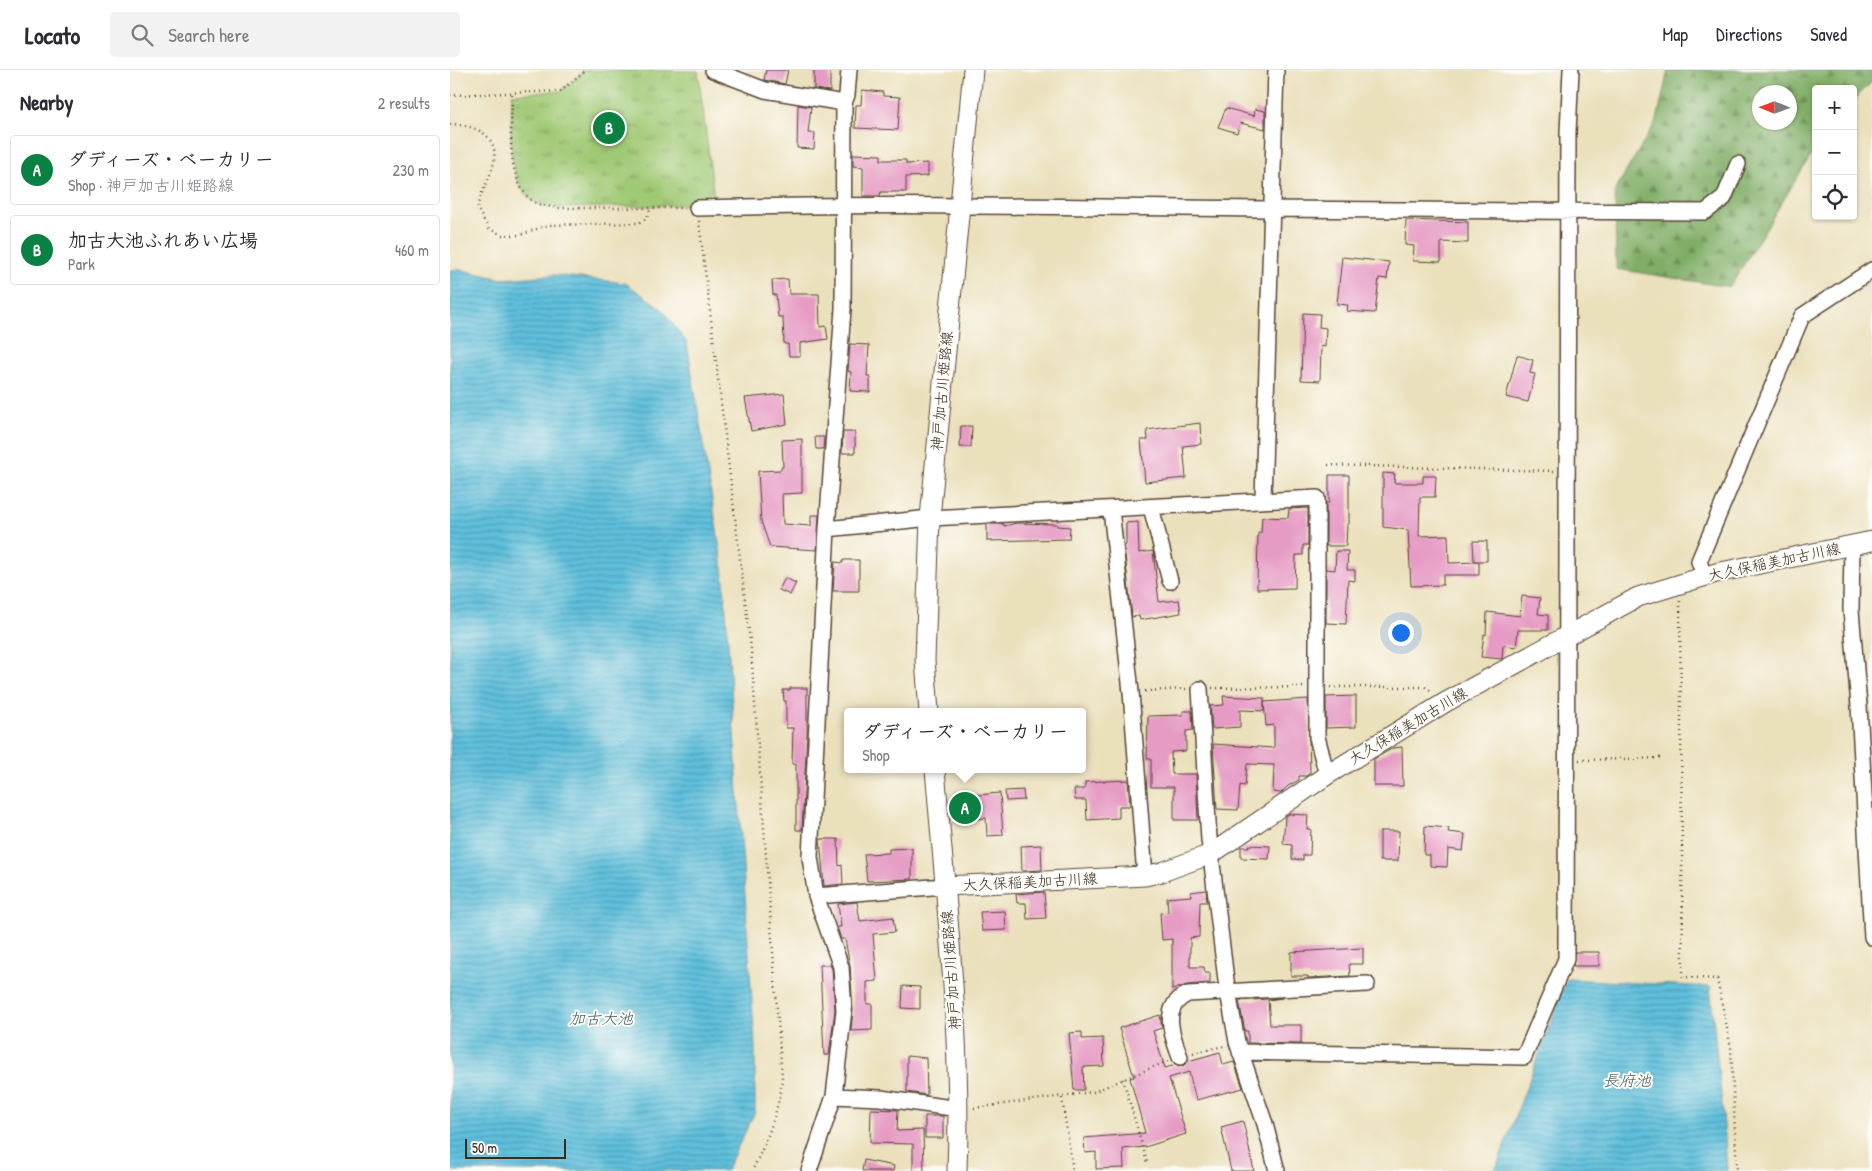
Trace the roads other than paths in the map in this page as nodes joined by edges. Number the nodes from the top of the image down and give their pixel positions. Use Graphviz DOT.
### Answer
graph roads {
  1 [pos="713,70"];
  2 [pos="849,70"];
  3 [pos="973,70"];
  4 [pos="1276,70"];
  5 [pos="1571,70"];
  6 [pos="844,103"];
  7 [pos="1738,164"];
  8 [pos="843,204"];
  9 [pos="959,204"];
  10 [pos="697,208"];
  11 [pos="1273,209"];
  12 [pos="1568,211"];
  13 [pos="1872,270"];
  14 [pos="1263,499"];
  15 [pos="1151,507"];
  16 [pos="1111,509"];
  17 [pos="930,518"];
  18 [pos="827,529"];
  19 [pos="1872,541"];
  20 [pos="1852,545"];
  21 [pos="1704,577"];
  22 [pos="1170,582"];
  23 [pos="1568,634"];
  24 [pos="1200,689"];
  25 [pos="1866,706"];
  26 [pos="930,708"];
  27 [pos="935,773"];
  28 [pos="1327,775"];
  29 [pos="1210,854"];
  30 [pos="1145,876"];
  31 [pos="945,886"];
  32 [pos="816,896"];
  33 [pos="1872,937"];
  34 [pos="1367,984"];
  35 [pos="1228,990"];
  36 [pos="1239,1047"];
  37 [pos="1180,1057"];
  38 [pos="834,1096"];
  39 [pos="960,1108"];
  40 [pos="809,1171"];
  41 [pos="957,1171"];
  42 [pos="1277,1171"];
  1 -- 6 [label="street"];
  2 -- 6 [label="street"];
  3 -- 9 [label="main road, 神戸加古川姫路線"];
  4 -- 11 [label="street"];
  5 -- 12 [label="street"];
  6 -- 8 [label="street"];
  7 -- 12 [label="street"];
  8 -- 9 [label="street"];
  8 -- 10 [label="street"];
  8 -- 18 [label="street"];
  9 -- 11 [label="street"];
  9 -- 17 [label="main road, 神戸加古川姫路線"];
  11 -- 12 [label="street"];
  11 -- 14 [label="street"];
  12 -- 23 [label="street"];
  13 -- 21 [label="street"];
  14 -- 15 [label="street"];
  14 -- 28 [label="street"];
  15 -- 16 [label="street"];
  15 -- 22 [label="street"];
  16 -- 17 [label="street"];
  16 -- 30 [label="street"];
  17 -- 18 [label="street"];
  17 -- 26 [label="main road, 神戸加古川姫路線"];
  18 -- 32 [label="street"];
  19 -- 20 [label="main road, 大久保稲美加古川線"];
  20 -- 21 [label="main road, 大久保稲美加古川線"];
  20 -- 25 [label="street"];
  21 -- 23 [label="main road, 大久保稲美加古川線"];
  23 -- 28 [label="main road, 大久保稲美加古川線"];
  23 -- 36 [label="street"];
  24 -- 29 [label="street"];
  25 -- 33 [label="street"];
  27 -- 31 [label="main road, 神戸加古川姫路線"];
  28 -- 29 [label="main road, 大久保稲美加古川線"];
  29 -- 30 [label="main road, 大久保稲美加古川線"];
  29 -- 35 [label="street"];
  30 -- 31 [label="main road, 大久保稲美加古川線"];
  31 -- 32 [label="street"];
  31 -- 39 [label="main road, 神戸加古川姫路線"];
  32 -- 38 [label="street"];
  34 -- 35 [label="street"];
  35 -- 36 [label="street"];
  35 -- 37 [label="street"];
  36 -- 42 [label="street"];
  38 -- 39 [label="street"];
  38 -- 40 [label="street"];
  39 -- 41 [label="main road, 神戸加古川姫路線"];
}
